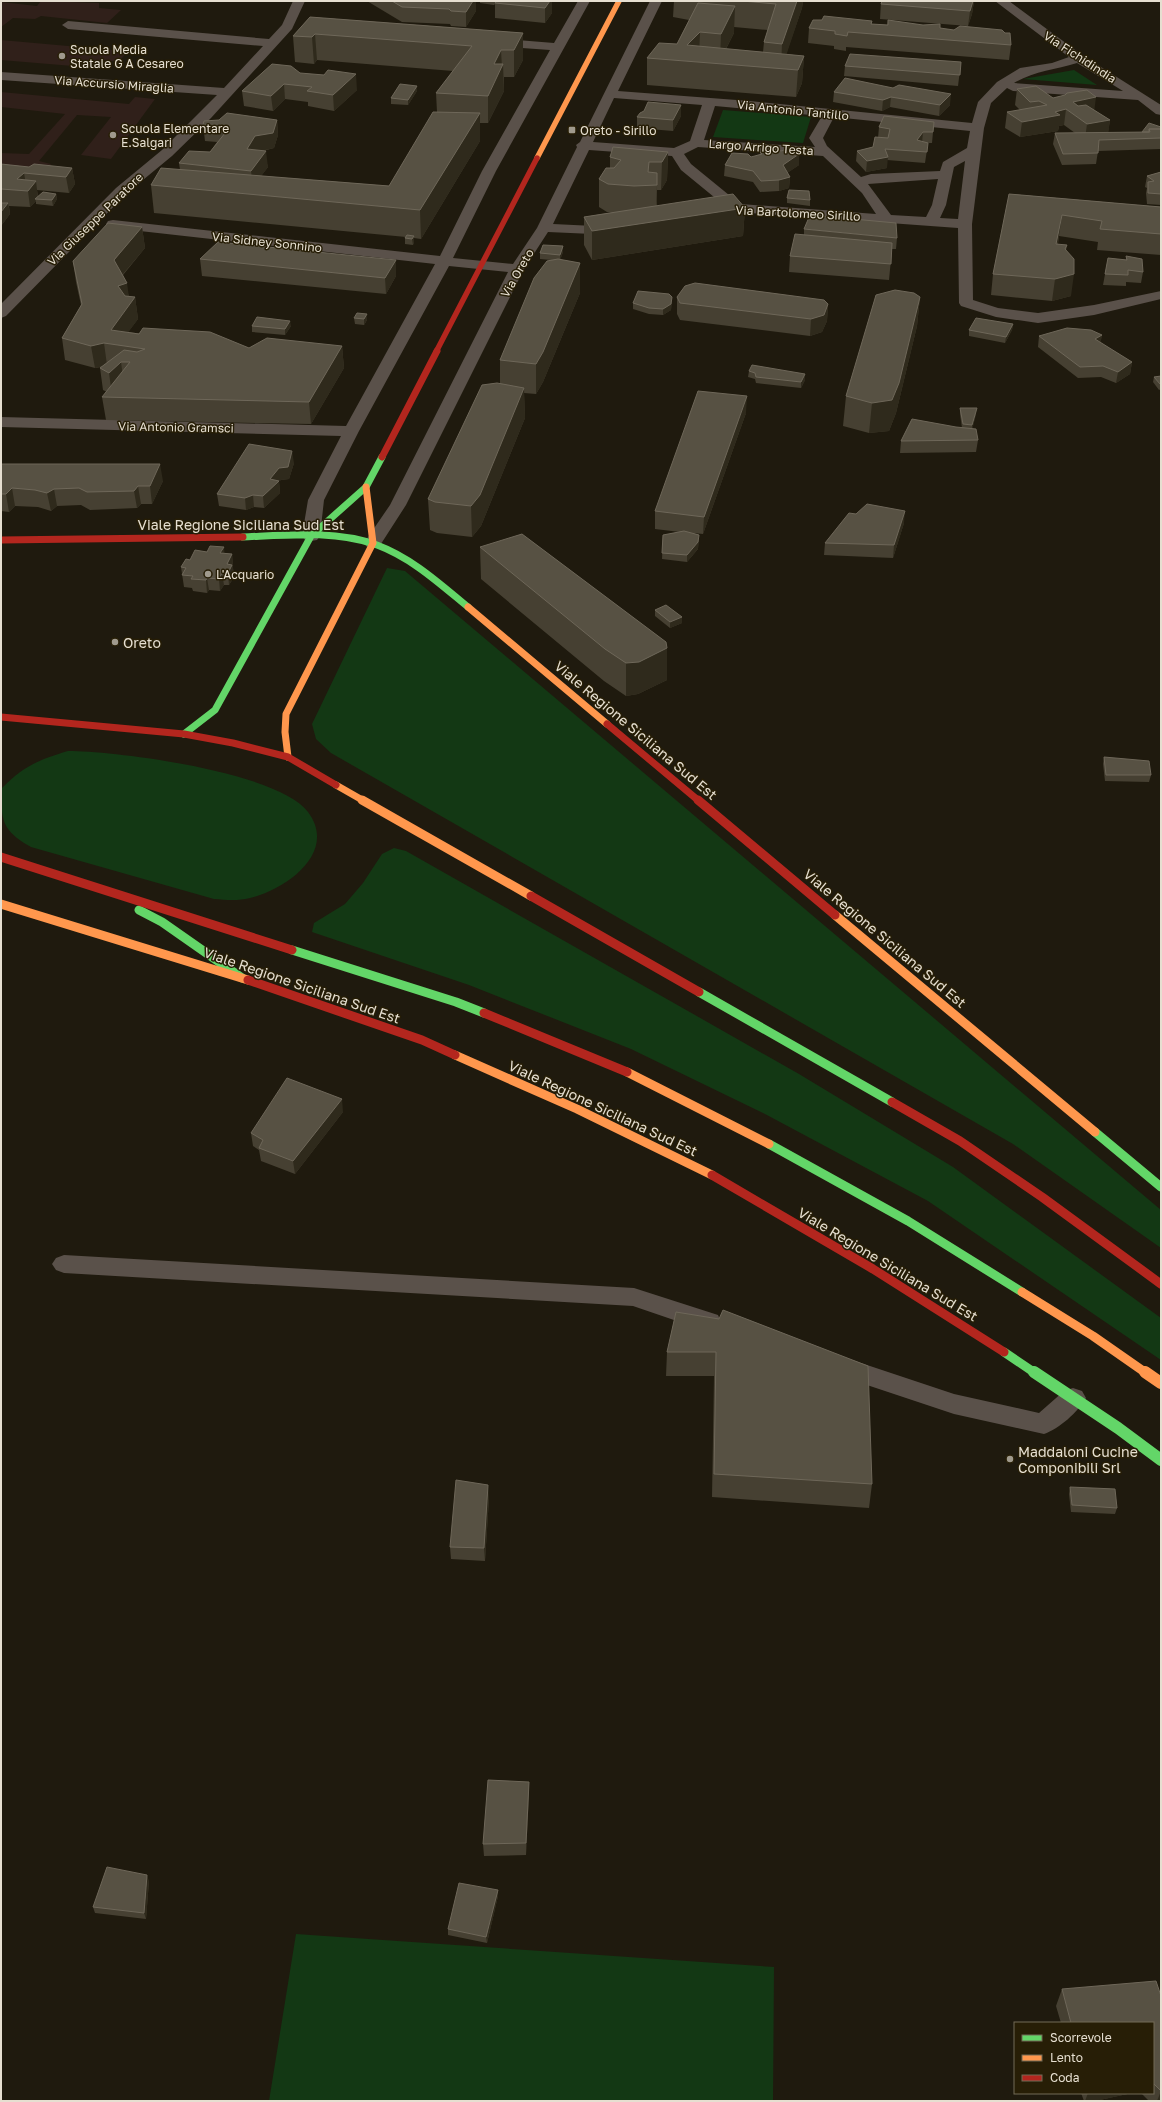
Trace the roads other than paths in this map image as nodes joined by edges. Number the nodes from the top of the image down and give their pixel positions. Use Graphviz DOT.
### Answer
graph roads {
  1 [pos="299,1"];
  2 [pos="584,1"];
  3 [pos="620,1"];
  4 [pos="656,1"];
  5 [pos="1001,1"];
  6 [pos="68,25"];
  7 [pos="288,26"];
  8 [pos="304,27"];
  9 [pos="479,41"];
  10 [pos="273,43"];
  11 [pos="559,47"];
  12 [pos="1078,58"];
  13 [pos="1,76"];
  14 [pos="1002,85"];
  15 [pos="227,92"];
  16 [pos="609,94"];
  17 [pos="1142,97"];
  18 [pos="710,102"];
  19 [pos="1161,110"];
  20 [pos="830,113"];
  21 [pos="977,128"];
  22 [pos="696,143"];
  23 [pos="583,145"];
  24 [pos="974,150"];
  25 [pos="676,152"];
  26 [pos="825,152"];
  27 [pos="946,175"];
  28 [pos="860,182"];
  29 [pos="736,208"];
  30 [pos="699,215"];
  31 [pos="886,218"];
  32 [pos="90,222"];
  33 [pos="931,222"];
  34 [pos="965,224"];
  35 [pos="544,228"];
  36 [pos="632,228"];
  37 [pos="444,262"];
  38 [pos="481,266"];
  39 [pos="517,269"];
  40 [pos="1161,295"];
  41 [pos="1,313"];
  42 [pos="1,422"];
  43 [pos="351,431"];
  44 [pos="366,487"];
  45 [pos="310,536"];
  46 [pos="1,540"];
  47 [pos="373,543"];
  48 [pos="1,717"];
  49 [pos="184,734"];
  50 [pos="288,757"];
  51 [pos="1,857"];
  52 [pos="96,886"];
  53 [pos="1,904"];
  54 [pos="242,978"];
  55 [pos="1161,1187"];
  56 [pos="64,1264"];
  57 [pos="1134,1264"];
  58 [pos="1161,1278"];
  59 [pos="1161,1284"];
  60 [pos="731,1329"];
  61 [pos="820,1359"];
  62 [pos="1161,1383"];
  63 [pos="1073,1398"];
  64 [pos="1161,1460"];
  1 -- 7 [label="street, Via Giuseppe Paratore"];
  2 -- 11 [label="street"];
  3 -- 38 [label="street"];
  4 -- 16 [label="street, Via Oreto"];
  5 -- 12 [label="street, Via Fichidindia"];
  6 -- 10 [label="street"];
  7 -- 8 [label="street"];
  7 -- 10 [label="street, Via Giuseppe Paratore"];
  9 -- 11 [label="street"];
  10 -- 15 [label="street, Via Giuseppe Paratore"];
  11 -- 37 [label="street"];
  12 -- 14 [label="street"];
  12 -- 17 [label="street, Via Fichidindia"];
  13 -- 15 [label="street, Via Accursio Miraglia"];
  14 -- 17 [label="street"];
  14 -- 21 [label="street"];
  15 -- 32 [label="street, Via Giuseppe Paratore"];
  16 -- 18 [label="street, Via Antonio Tantillo"];
  16 -- 23 [label="street, Via Oreto"];
  17 -- 19 [label="street, Via Fichidindia"];
  18 -- 20 [label="street, Via Antonio Tantillo"];
  18 -- 22 [label="street, Largo Arrigo Testa"];
  20 -- 21 [label="street, Via Antonio Tantillo"];
  20 -- 26 [label="street, Via Bartolomeo Sirillo"];
  21 -- 24 [label="street"];
  22 -- 25 [label="street, Largo Arrigo Testa"];
  22 -- 26 [label="street, Largo Arrigo Testa"];
  23 -- 25 [label="street, Largo Arrigo Testa"];
  23 -- 35 [label="street, Via Oreto"];
  24 -- 27 [label="street"];
  24 -- 34 [label="street"];
  25 -- 29 [label="street"];
  26 -- 28 [label="street, Via Bartolomeo Sirillo"];
  27 -- 28 [label="street"];
  27 -- 33 [label="street"];
  28 -- 31 [label="street, Via Bartolomeo Sirillo"];
  29 -- 30 [label="street, Via Bartolomeo Sirillo"];
  29 -- 31 [label="street, Via Bartolomeo Sirillo"];
  31 -- 33 [label="street, Via Bartolomeo Sirillo"];
  32 -- 37 [label="street, Via Sidney Sonnino"];
  32 -- 41 [label="street, Via Giuseppe Paratore"];
  33 -- 34 [label="street, Via Bartolomeo Sirillo"];
  34 -- 40 [label="street"];
  35 -- 36 [label="street"];
  35 -- 39 [label="street, Via Oreto"];
  37 -- 38 [label="street, Via Sidney Sonnino"];
  37 -- 43 [label="street"];
  38 -- 39 [label="street, Via Sidney Sonnino"];
  38 -- 44 [label="street"];
  39 -- 47 [label="street, Via Oreto"];
  42 -- 43 [label="street, Via Antonio Gramsci"];
  43 -- 45 [label="street"];
  44 -- 45 [label="street"];
  44 -- 47 [label="street"];
  45 -- 46 [label="street, Viale Regione Siciliana Sud Est"];
  45 -- 47 [label="street, Viale Regione Siciliana Sud Est"];
  45 -- 49 [label="street"];
  47 -- 50 [label="street"];
  47 -- 55 [label="street, Viale Regione Siciliana Sud Est"];
  48 -- 49 [label="street"];
  49 -- 50 [label="street"];
  50 -- 57 [label="street"];
  51 -- 52 [label="street, Viale Regione Siciliana Sud Est"];
  52 -- 54 [label="street"];
  52 -- 62 [label="street, Viale Regione Siciliana Sud Est"];
  53 -- 54 [label="street, Viale Regione Siciliana Sud Est"];
  54 -- 63 [label="street, Viale Regione Siciliana Sud Est"];
  56 -- 60 [label="street"];
  57 -- 58 [label="street"];
  57 -- 59 [label="street"];
  61 -- 63 [label="street"];
  63 -- 64 [label="street, Viale Regione Siciliana Sud Est"];
}
